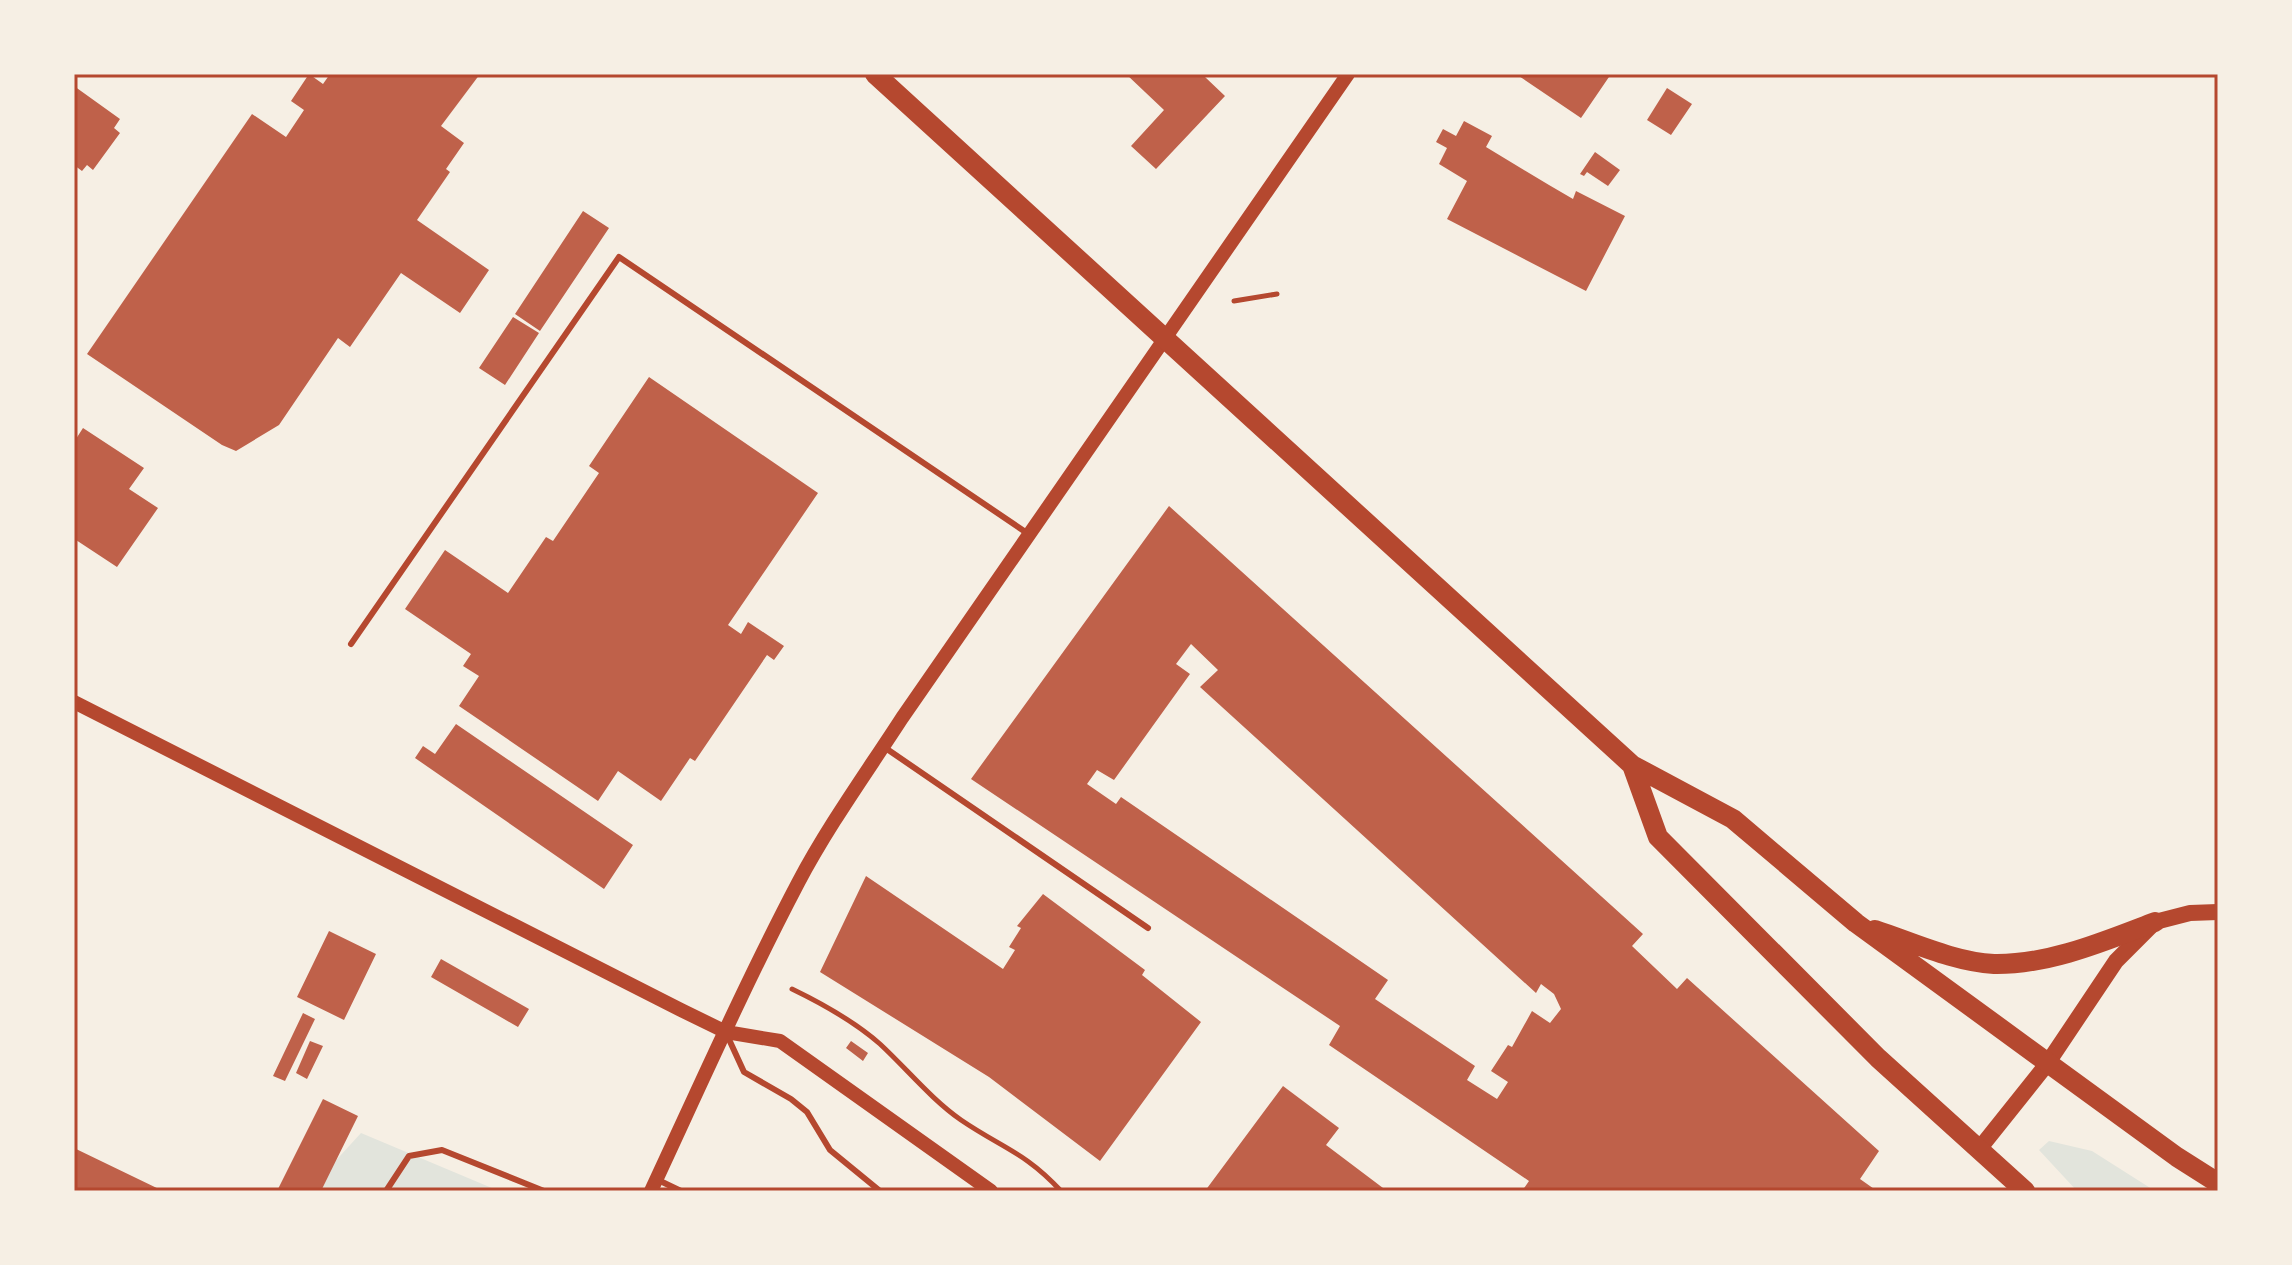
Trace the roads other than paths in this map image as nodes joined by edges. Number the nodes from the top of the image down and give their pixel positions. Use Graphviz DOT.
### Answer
graph roads {
  1 [pos="875,74"];
  2 [pos="1348,74"];
  3 [pos="1166,338"];
  4 [pos="1030,535"];
  5 [pos="351,644"];
  6 [pos="74,702"];
  7 [pos="884,747"];
  8 [pos="1632,765"];
  9 [pos="2218,912"];
  10 [pos="2155,922"];
  11 [pos="1856,923"];
  12 [pos="1148,928"];
  13 [pos="726,1032"];
  14 [pos="2047,1064"];
  15 [pos="1980,1148"];
  16 [pos="2218,1183"];
  17 [pos="653,1185"];
  18 [pos="386,1191"];
  19 [pos="544,1191"];
  20 [pos="681,1191"];
  21 [pos="880,1191"];
  22 [pos="991,1191"];
  23 [pos="2025,1191"];
  1 -- 3 [label="main road"];
  2 -- 3 [label="street"];
  3 -- 4 [label="street"];
  3 -- 8 [label="main road"];
  4 -- 5 [label="lane"];
  4 -- 7 [label="street"];
  6 -- 13 [label="street"];
  7 -- 12 [label="lane"];
  7 -- 13 [label="street"];
  8 -- 11 [label="main road"];
  8 -- 15 [label="main road"];
  9 -- 10 [label="main road"];
  10 -- 11 [label="main road"];
  10 -- 14 [label="main road"];
  11 -- 14 [label="main road"];
  13 -- 17 [label="street"];
  13 -- 21 [label="lane"];
  13 -- 22 [label="street"];
  14 -- 15 [label="main road"];
  14 -- 16 [label="main road"];
  15 -- 23 [label="main road"];
  17 -- 20 [label="lane"];
  18 -- 19 [label="lane"];
}
